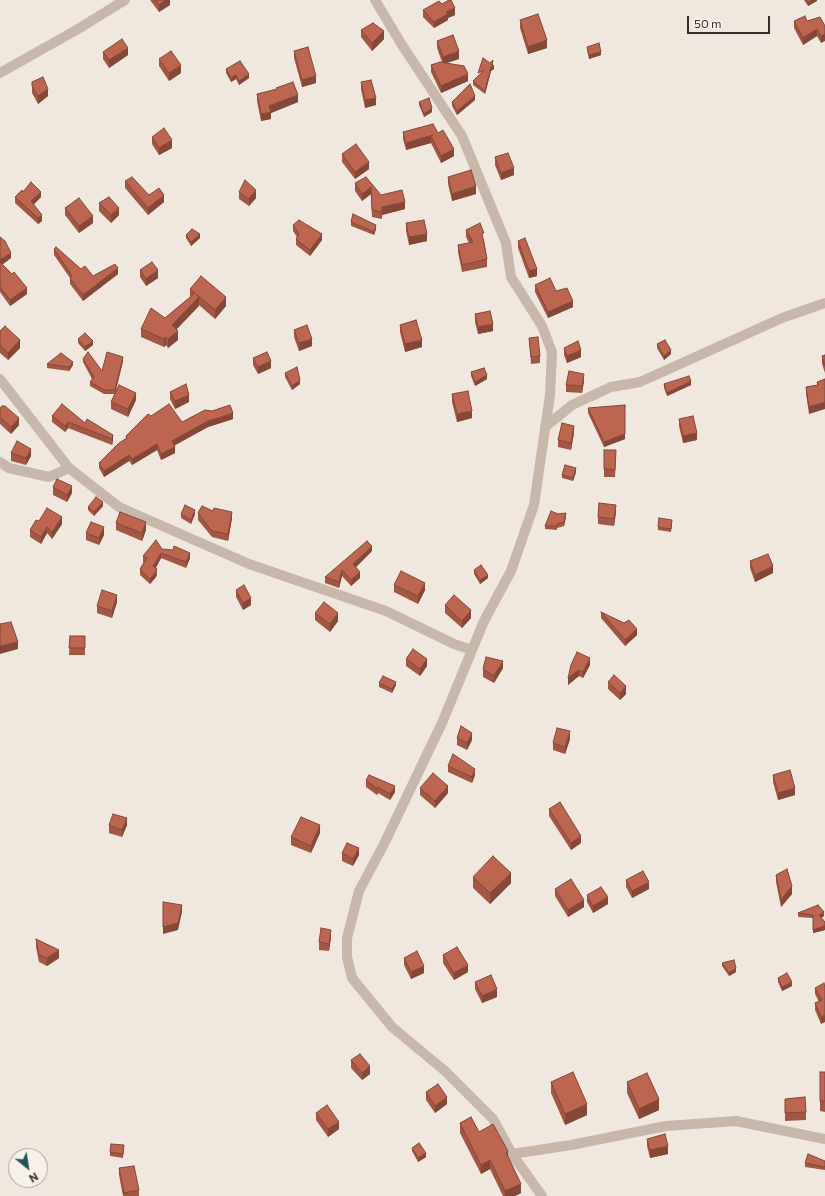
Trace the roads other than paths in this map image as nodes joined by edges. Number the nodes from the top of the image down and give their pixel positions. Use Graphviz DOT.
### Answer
graph roads {
  1 [pos="125,0"];
  2 [pos="375,0"];
  3 [pos="0,73"];
  4 [pos="825,303"];
  5 [pos="0,379"];
  6 [pos="545,427"];
  7 [pos="0,462"];
  8 [pos="69,468"];
  9 [pos="472,650"];
  10 [pos="825,1139"];
  11 [pos="512,1154"];
  12 [pos="542,1196"];
  1 -- 3 [label="street"];
  2 -- 6 [label="street"];
  4 -- 6 [label="street"];
  5 -- 8 [label="street"];
  6 -- 9 [label="street"];
  7 -- 8 [label="street"];
  8 -- 9 [label="street"];
  9 -- 11 [label="street"];
  10 -- 11 [label="street"];
  11 -- 12 [label="street"];
}
